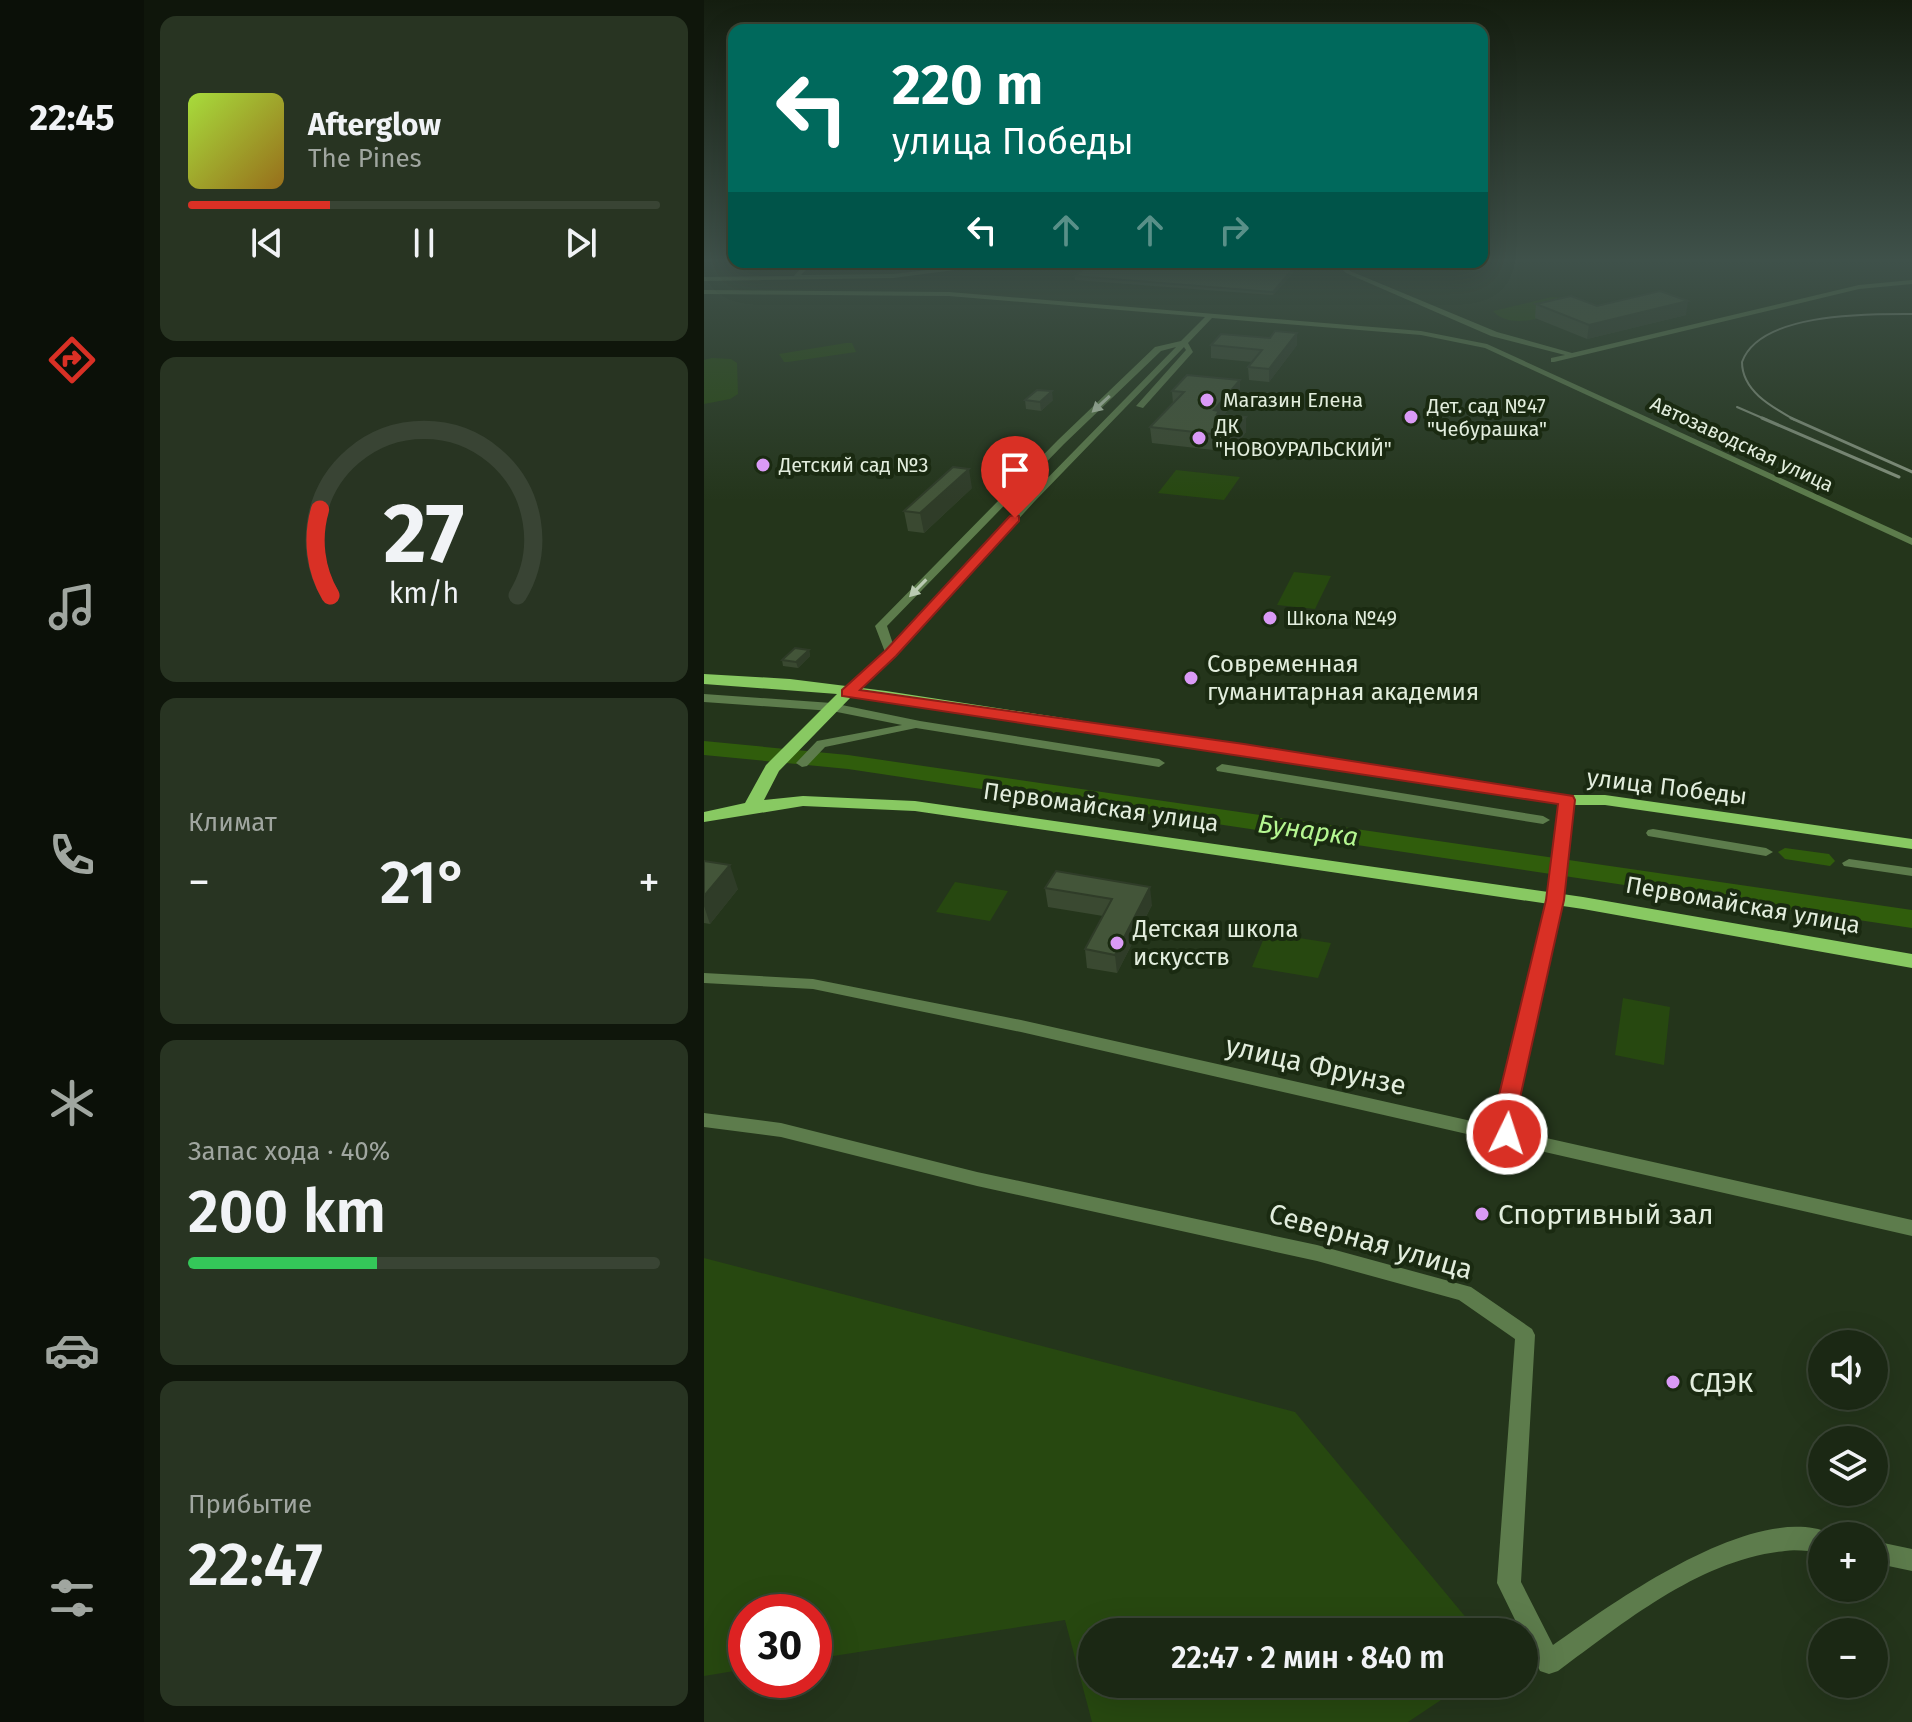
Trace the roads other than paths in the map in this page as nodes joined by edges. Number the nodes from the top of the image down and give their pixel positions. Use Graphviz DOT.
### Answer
graph roads {
  1 [pos="1187,340"];
  2 [pos="1458,340"];
  3 [pos="1498,340"];
  4 [pos="1513,340"];
  5 [pos="1635,340"];
  6 [pos="1184,343"];
  7 [pos="1487,346"];
  8 [pos="1553,355"];
  9 [pos="1531,366"];
  10 [pos="1140,406"];
  11 [pos="1912,542"];
  12 [pos="891,653"];
  13 [pos="704,679"];
  14 [pos="847,693"];
  15 [pos="704,698"];
  16 [pos="826,706"];
  17 [pos="920,725"];
  18 [pos="806,758"];
  19 [pos="1159,763"];
  20 [pos="1222,768"];
  21 [pos="1567,800"];
  22 [pos="752,807"];
  23 [pos="704,817"];
  24 [pos="1543,820"];
  25 [pos="1653,833"];
  26 [pos="1912,844"];
  27 [pos="1766,852"];
  28 [pos="1849,863"];
  29 [pos="1912,872"];
  30 [pos="1555,900"];
  31 [pos="1912,961"];
  32 [pos="704,978"];
  33 [pos="704,1120"];
  34 [pos="1507,1134"];
  35 [pos="1912,1228"];
  36 [pos="1808,1539"];
  37 [pos="1888,1555"];
  38 [pos="1912,1560"];
  1 -- 6 [label="street"];
  2 -- 7 [label="street, Автозаводская улица"];
  3 -- 7 [label="street"];
  4 -- 8 [label="street"];
  5 -- 8 [label="street"];
  6 -- 10 [label="street"];
  6 -- 12 [label="street"];
  6 -- 12 [label="street, one-way"];
  7 -- 9 [label="street, Автозаводская улица"];
  8 -- 9 [label="street"];
  9 -- 11 [label="street, Автозаводская улица"];
  12 -- 14 [label="street"];
  13 -- 14 [label="main road, улица Победы"];
  14 -- 16 [label="main road"];
  14 -- 21 [label="main road, улица Победы"];
  15 -- 16 [label="street"];
  16 -- 17 [label="street"];
  16 -- 22 [label="main road"];
  17 -- 18 [label="street"];
  17 -- 19 [label="street"];
  20 -- 24 [label="street"];
  21 -- 26 [label="main road, улица Победы"];
  21 -- 30 [label="street"];
  22 -- 23 [label="main road"];
  22 -- 30 [label="main road, Первомайская улица"];
  25 -- 27 [label="street"];
  28 -- 29 [label="street"];
  30 -- 31 [label="main road, Первомайская улица"];
  30 -- 34 [label="street"];
  32 -- 34 [label="street, улица Фрунзе"];
  33 -- 36 [label="street, Северная улица"];
  34 -- 35 [label="street, улица Фрунзе"];
  37 -- 38 [label="street"];
}
